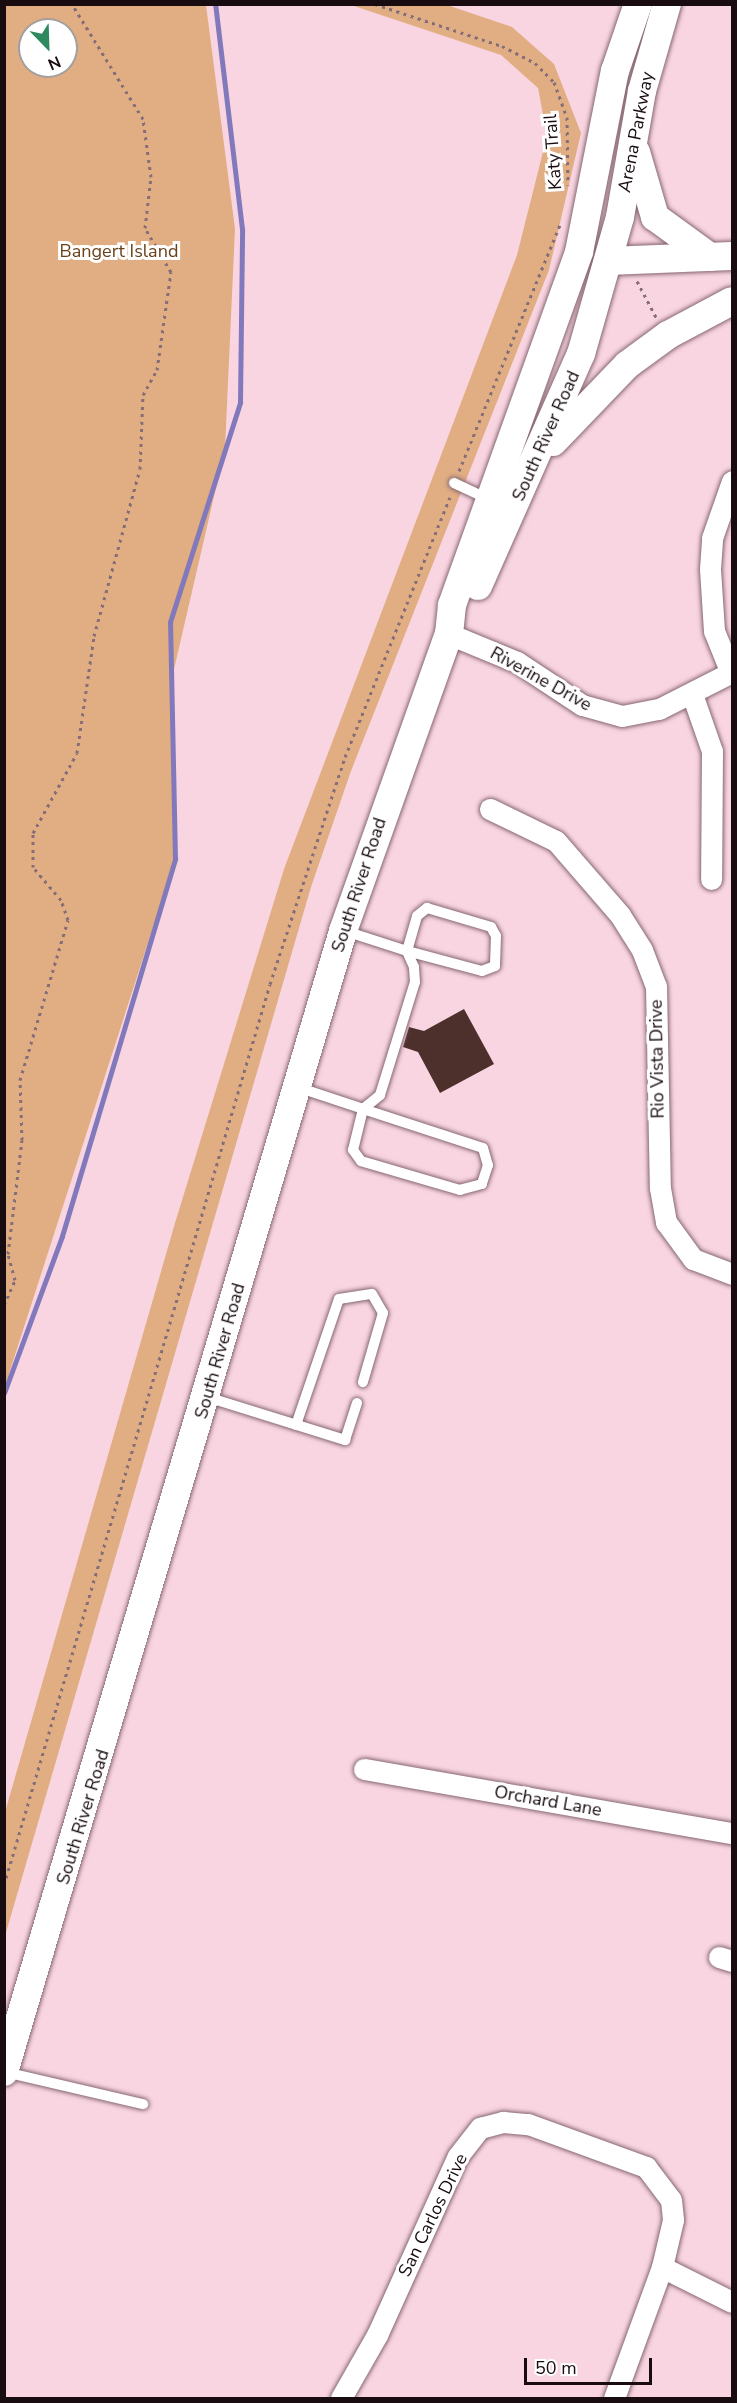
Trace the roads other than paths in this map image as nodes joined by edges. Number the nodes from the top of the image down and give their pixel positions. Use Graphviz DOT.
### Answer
graph roads {
  1 [pos="638,4"];
  2 [pos="643,4"];
  3 [pos="666,4"];
  4 [pos="634,141"];
  5 [pos="579,252"];
  6 [pos="721,257"];
  7 [pos="621,261"];
  8 [pos="732,301"];
  9 [pos="538,459"];
  10 [pos="732,481"];
  11 [pos="454,483"];
  12 [pos="499,503"];
  13 [pos="449,634"];
  14 [pos="732,672"];
  15 [pos="692,694"];
  16 [pos="490,809"];
  17 [pos="711,879"];
  18 [pos="343,931"];
  19 [pos="407,951"];
  20 [pos="296,1087"];
  21 [pos="363,1109"];
  22 [pos="732,1274"];
  23 [pos="363,1382"];
  24 [pos="207,1397"];
  25 [pos="357,1403"];
  26 [pos="296,1425"];
  27 [pos="364,1768"];
  28 [pos="732,1833"];
  29 [pos="4,2072"];
  30 [pos="143,2104"];
  31 [pos="662,2267"];
  32 [pos="732,2302"];
  33 [pos="341,2398"];
  34 [pos="614,2398"];
  1 -- 5 [label="main road, Arena Parkway"];
  2 -- 7 [label="main road"];
  3 -- 4 [label="main road, Arena Parkway"];
  4 -- 6 [label="main road"];
  4 -- 7 [label="main road, Arena Parkway"];
  5 -- 12 [label="main road, South River Road"];
  6 -- 7 [label="main road"];
  7 -- 9 [label="main road, South River Road"];
  7 -- 12 [label="main road"];
  8 -- 9 [label="main road"];
  9 -- 12 [label="main road, South River Road"];
  10 -- 14 [label="street"];
  11 -- 12 [label="lane"];
  12 -- 13 [label="main road, South River Road"];
  13 -- 15 [label="street, Riverine Drive"];
  13 -- 18 [label="main road, South River Road"];
  14 -- 15 [label="street, Riverine Drive"];
  15 -- 17 [label="street"];
  16 -- 22 [label="street, Rio Vista Drive"];
  18 -- 19 [label="lane"];
  18 -- 20 [label="main road, South River Road"];
  19 -- 19 [label="lane"];
  19 -- 21 [label="lane"];
  20 -- 21 [label="lane"];
  20 -- 24 [label="main road, South River Road"];
  21 -- 21 [label="lane"];
  23 -- 26 [label="lane"];
  24 -- 26 [label="lane"];
  24 -- 29 [label="main road, South River Road"];
  25 -- 26 [label="lane"];
  27 -- 28 [label="street, Orchard Lane"];
  29 -- 30 [label="lane"];
  31 -- 32 [label="street"];
  31 -- 33 [label="street, San Carlos Drive"];
  31 -- 34 [label="street, San Carlos Drive"];
}
